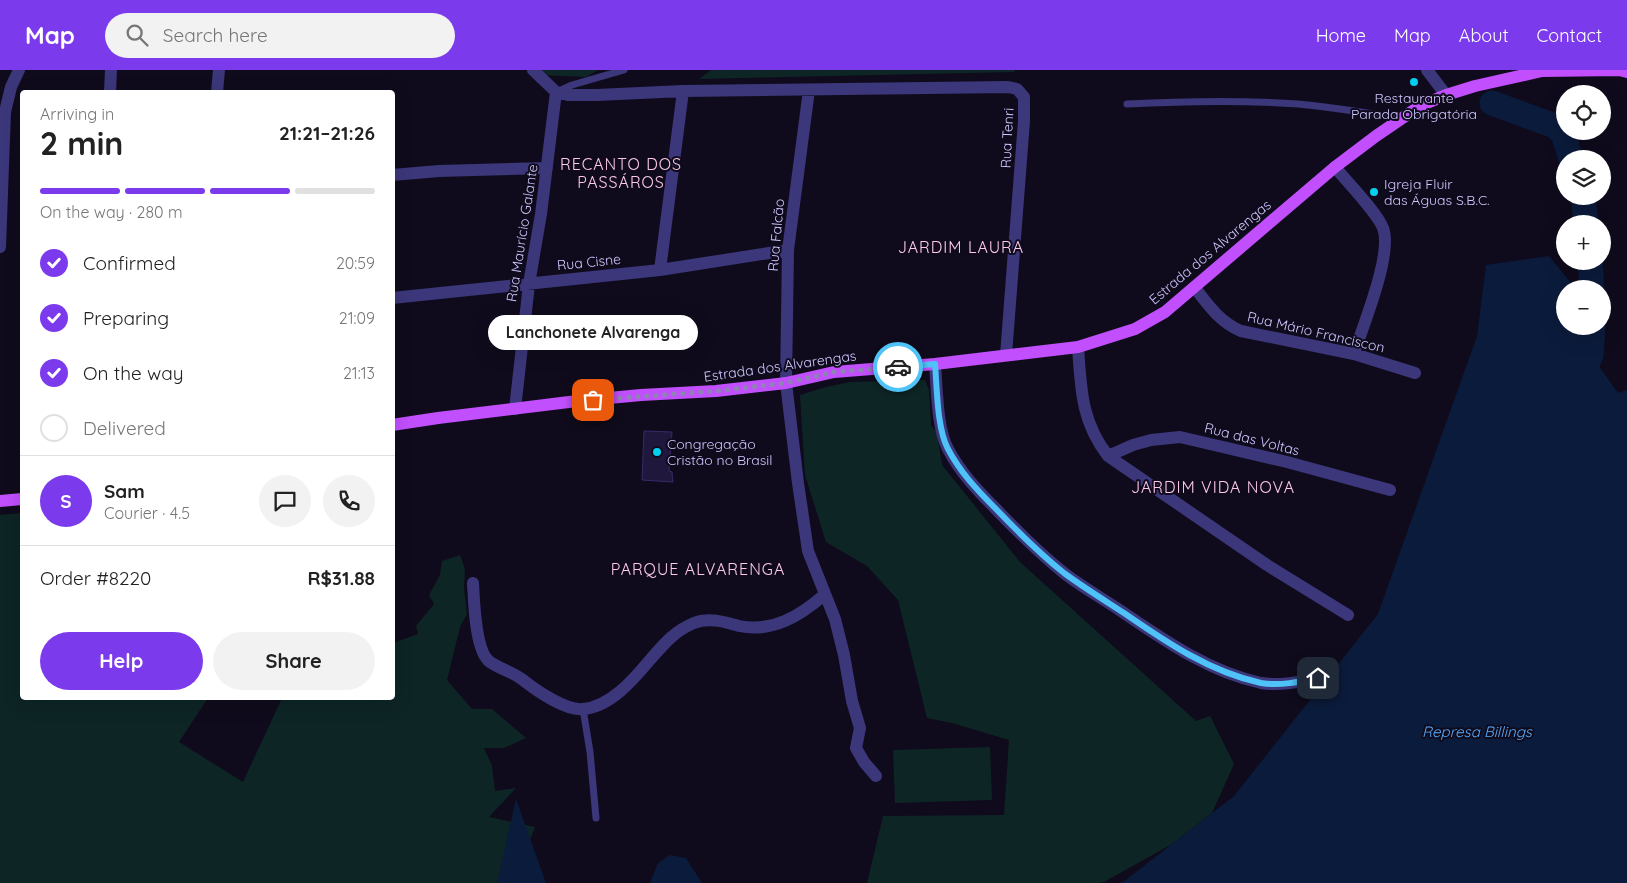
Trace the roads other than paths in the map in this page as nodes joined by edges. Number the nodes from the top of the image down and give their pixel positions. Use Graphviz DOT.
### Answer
graph roads {
  1 [pos="19,70"];
  2 [pos="111,70"];
  3 [pos="219,70"];
  4 [pos="533,70"];
  5 [pos="624,70"];
  6 [pos="1427,70"];
  7 [pos="1542,71"];
  8 [pos="1627,72"];
  9 [pos="110,90"];
  10 [pos="217,90"];
  11 [pos="809,90"];
  12 [pos="683,91"];
  13 [pos="556,92"];
  14 [pos="1446,95"];
  15 [pos="1127,104"];
  16 [pos="1400,118"];
  17 [pos="1335,167"];
  18 [pos="548,168"];
  19 [pos="395,175"];
  20 [pos="0,247"];
  21 [pos="788,250"];
  22 [pos="660,270"];
  23 [pos="529,284"];
  24 [pos="1195,288"];
  25 [pos="395,298"];
  26 [pos="1078,347"];
  27 [pos="1354,354"];
  28 [pos="1006,355"];
  29 [pos="935,364"];
  30 [pos="1415,373"];
  31 [pos="786,383"];
  32 [pos="516,409"];
  33 [pos="395,425"];
  34 [pos="1108,456"];
  35 [pos="1390,490"];
  36 [pos="20,499"];
  37 [pos="0,501"];
  38 [pos="472,583"];
  39 [pos="824,595"];
  40 [pos="1348,616"];
  41 [pos="1318,678"];
  42 [pos="583,710"];
  43 [pos="876,776"];
  44 [pos="596,818"];
  1 -- 20 [label="street"];
  2 -- 9 [label="street"];
  3 -- 10 [label="street"];
  4 -- 13 [label="street"];
  5 -- 13 [label="lane"];
  6 -- 14 [label="street"];
  7 -- 8 [label="main road, Estrada dos Alvarengas"];
  7 -- 14 [label="main road, Estrada dos Alvarengas"];
  11 -- 12 [label="street, Rua Tenri"];
  11 -- 21 [label="street, Rua Falcão"];
  11 -- 28 [label="street, Rua Tenri"];
  12 -- 13 [label="street, Rua Tenri"];
  12 -- 22 [label="street"];
  13 -- 18 [label="street, Rua Maurício Galante"];
  14 -- 16 [label="main road, Estrada dos Alvarengas"];
  15 -- 16 [label="lane"];
  16 -- 17 [label="main road, Estrada dos Alvarengas"];
  17 -- 24 [label="main road, Estrada dos Alvarengas"];
  17 -- 27 [label="street"];
  18 -- 19 [label="street"];
  18 -- 23 [label="street, Rua Maurício Galante"];
  21 -- 22 [label="street, Rua Cisne"];
  21 -- 31 [label="street, Rua Falcão"];
  22 -- 23 [label="street, Rua Cisne"];
  23 -- 25 [label="street, Rua Cisne"];
  23 -- 32 [label="street, Rua Maurício Galante"];
  24 -- 26 [label="main road, Estrada dos Alvarengas"];
  24 -- 27 [label="street, Rua Mário Franciscon"];
  26 -- 28 [label="main road, Estrada dos Alvarengas"];
  26 -- 34 [label="street"];
  27 -- 30 [label="street, Rua Mário Franciscon"];
  28 -- 29 [label="main road, Estrada dos Alvarengas"];
  29 -- 31 [label="main road, Estrada dos Alvarengas"];
  29 -- 41 [label="street"];
  31 -- 32 [label="main road, Estrada dos Alvarengas"];
  31 -- 39 [label="street, Rua Falcão"];
  32 -- 33 [label="main road, Estrada dos Alvarengas"];
  34 -- 35 [label="street, Rua das Voltas"];
  34 -- 40 [label="street"];
  36 -- 37 [label="main road"];
  38 -- 42 [label="street"];
  39 -- 42 [label="street"];
  39 -- 43 [label="street, Rua Falcão"];
  42 -- 44 [label="lane"];
}
